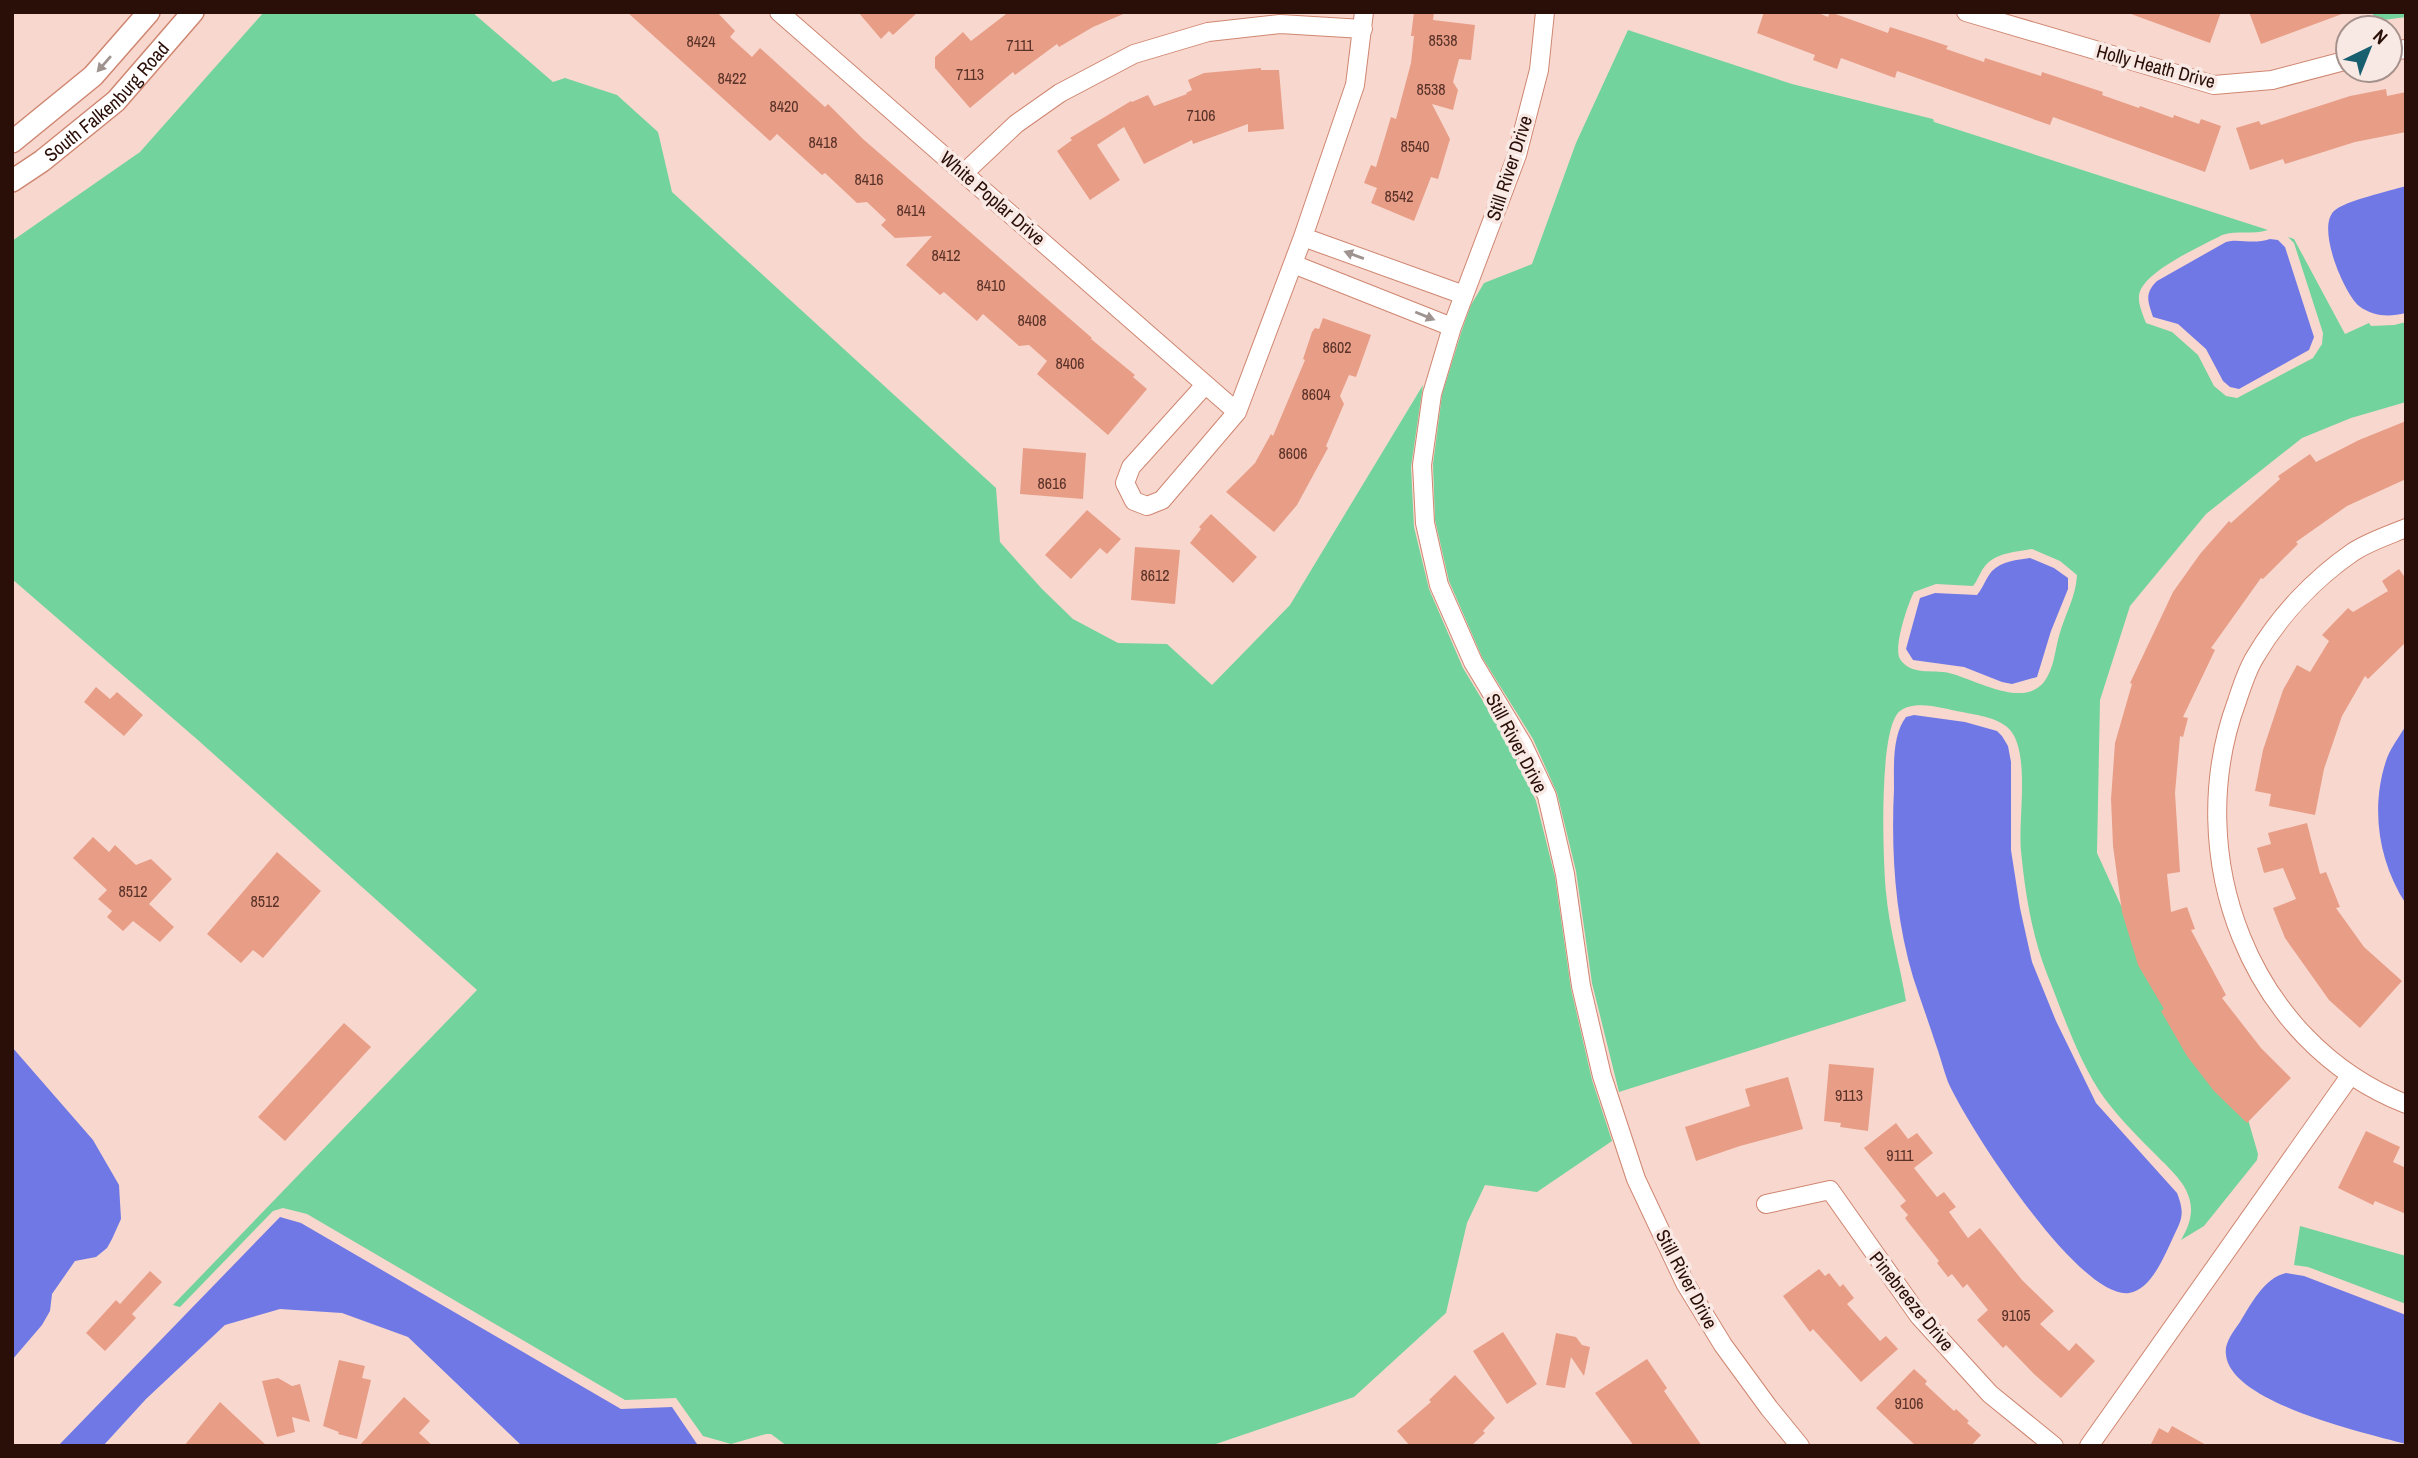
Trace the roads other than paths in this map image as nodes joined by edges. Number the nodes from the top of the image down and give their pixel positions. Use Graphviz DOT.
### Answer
graph roads {
  1 [pos="149,12"];
  2 [pos="193,12"];
  3 [pos="779,12"];
  4 [pos="1545,12"];
  5 [pos="1966,12"];
  6 [pos="1364,20"];
  7 [pos="2334,64"];
  8 [pos="12,142"];
  9 [pos="964,173"];
  10 [pos="12,181"];
  11 [pos="1303,237"];
  12 [pos="1293,264"];
  13 [pos="1392,269"];
  14 [pos="1464,295"];
  15 [pos="1382,299"];
  16 [pos="1452,327"];
  17 [pos="1205,385"];
  18 [pos="1237,412"];
  19 [pos="2406,528"];
  20 [pos="2350,1076"];
  21 [pos="2406,1104"];
  22 [pos="1766,1204"];
  23 [pos="1800,1446"];
  24 [pos="2054,1446"];
  25 [pos="2089,1446"];
  1 -- 8 [label="street, South Falkenburg Road, one-way"];
  2 -- 10 [label="street, South Falkenburg Road"];
  3 -- 9 [label="street, White Poplar Drive"];
  4 -- 14 [label="street, Still River Drive"];
  5 -- 7 [label="street, Holly Heath Drive"];
  6 -- 9 [label="street"];
  6 -- 11 [label="street"];
  9 -- 17 [label="street, White Poplar Drive"];
  11 -- 12 [label="street"];
  13 -- 11 [label="street, one-way"];
  12 -- 15 [label="street"];
  12 -- 18 [label="street"];
  13 -- 14 [label="street"];
  13 -- 15 [label="street"];
  14 -- 16 [label="street, Still River Drive"];
  15 -- 16 [label="street, one-way"];
  16 -- 23 [label="street, Still River Drive"];
  17 -- 18 [label="street, White Poplar Drive"];
  17 -- 18 [label="street"];
  19 -- 20 [label="street"];
  20 -- 21 [label="street"];
  20 -- 25 [label="street"];
  22 -- 24 [label="street, Pinebreeze Drive"];
}
